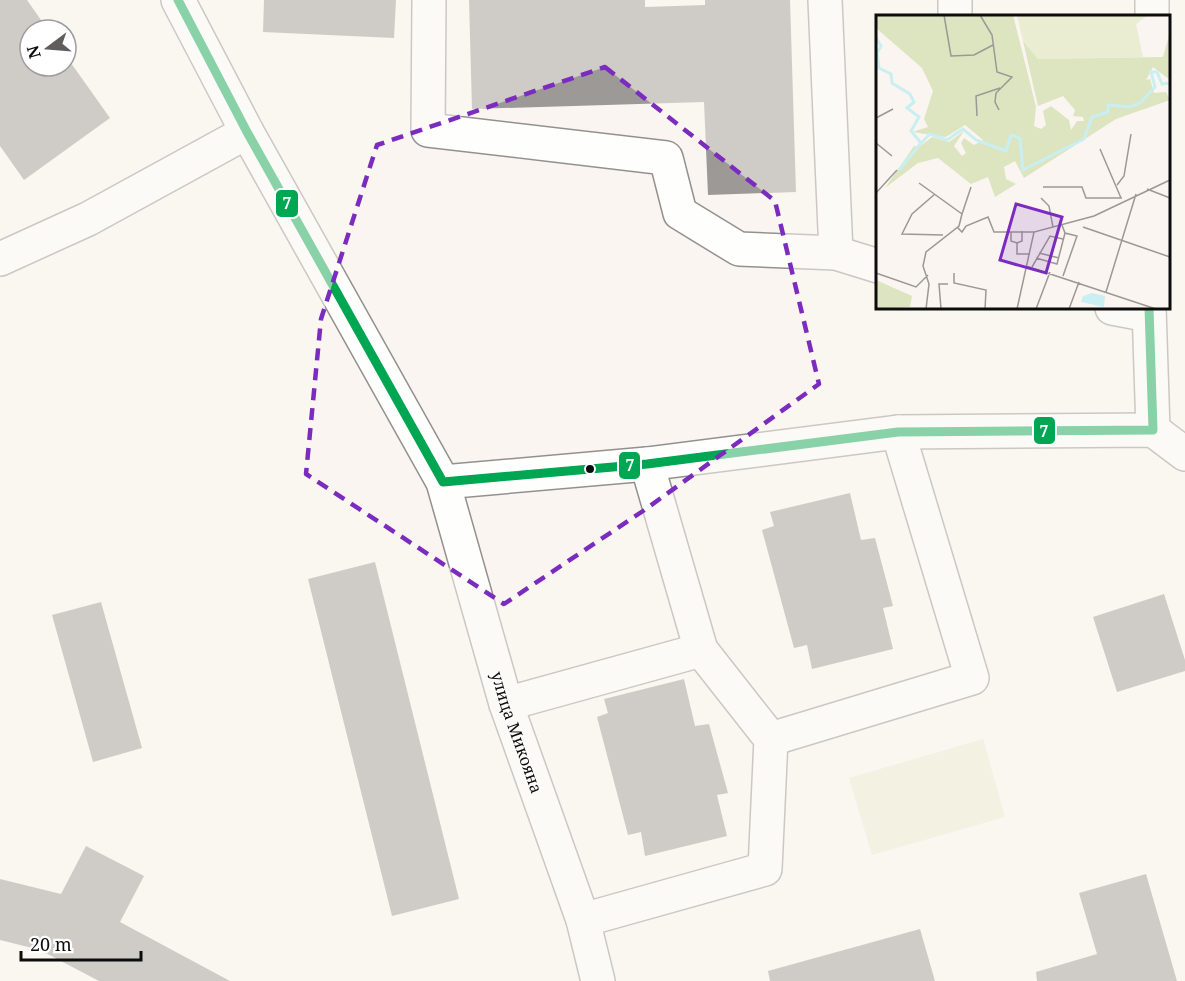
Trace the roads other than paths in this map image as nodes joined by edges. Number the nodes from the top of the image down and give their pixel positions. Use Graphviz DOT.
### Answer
graph roads {
  1 [pos="178,0"];
  2 [pos="429,0"];
  3 [pos="825,0"];
  4 [pos="247,132"];
  5 [pos="836,254"];
  6 [pos="0,259"];
  7 [pos="876,265"];
  8 [pos="1124,309"];
  9 [pos="1149,311"];
  10 [pos="1153,430"];
  11 [pos="898,432"];
  12 [pos="1185,454"];
  13 [pos="646,464"];
  14 [pos="443,482"];
  15 [pos="701,650"];
  16 [pos="506,704"];
  17 [pos="771,739"];
  18 [pos="583,920"];
  19 [pos="598,981"];
  1 -- 4 [label="street, улица Микояна"];
  2 -- 5 [label="street"];
  3 -- 5 [label="street"];
  4 -- 6 [label="street"];
  4 -- 14 [label="street, улица Микояна"];
  5 -- 7 [label="street"];
  8 -- 9 [label="street"];
  9 -- 10 [label="street"];
  10 -- 11 [label="street"];
  10 -- 12 [label="street"];
  11 -- 13 [label="street"];
  11 -- 17 [label="street"];
  13 -- 14 [label="street"];
  13 -- 15 [label="street"];
  14 -- 16 [label="street, улица Микояна"];
  15 -- 16 [label="street"];
  15 -- 17 [label="street"];
  16 -- 18 [label="street, улица Микояна"];
  17 -- 18 [label="street"];
  18 -- 19 [label="street, улица Микояна"];
}
